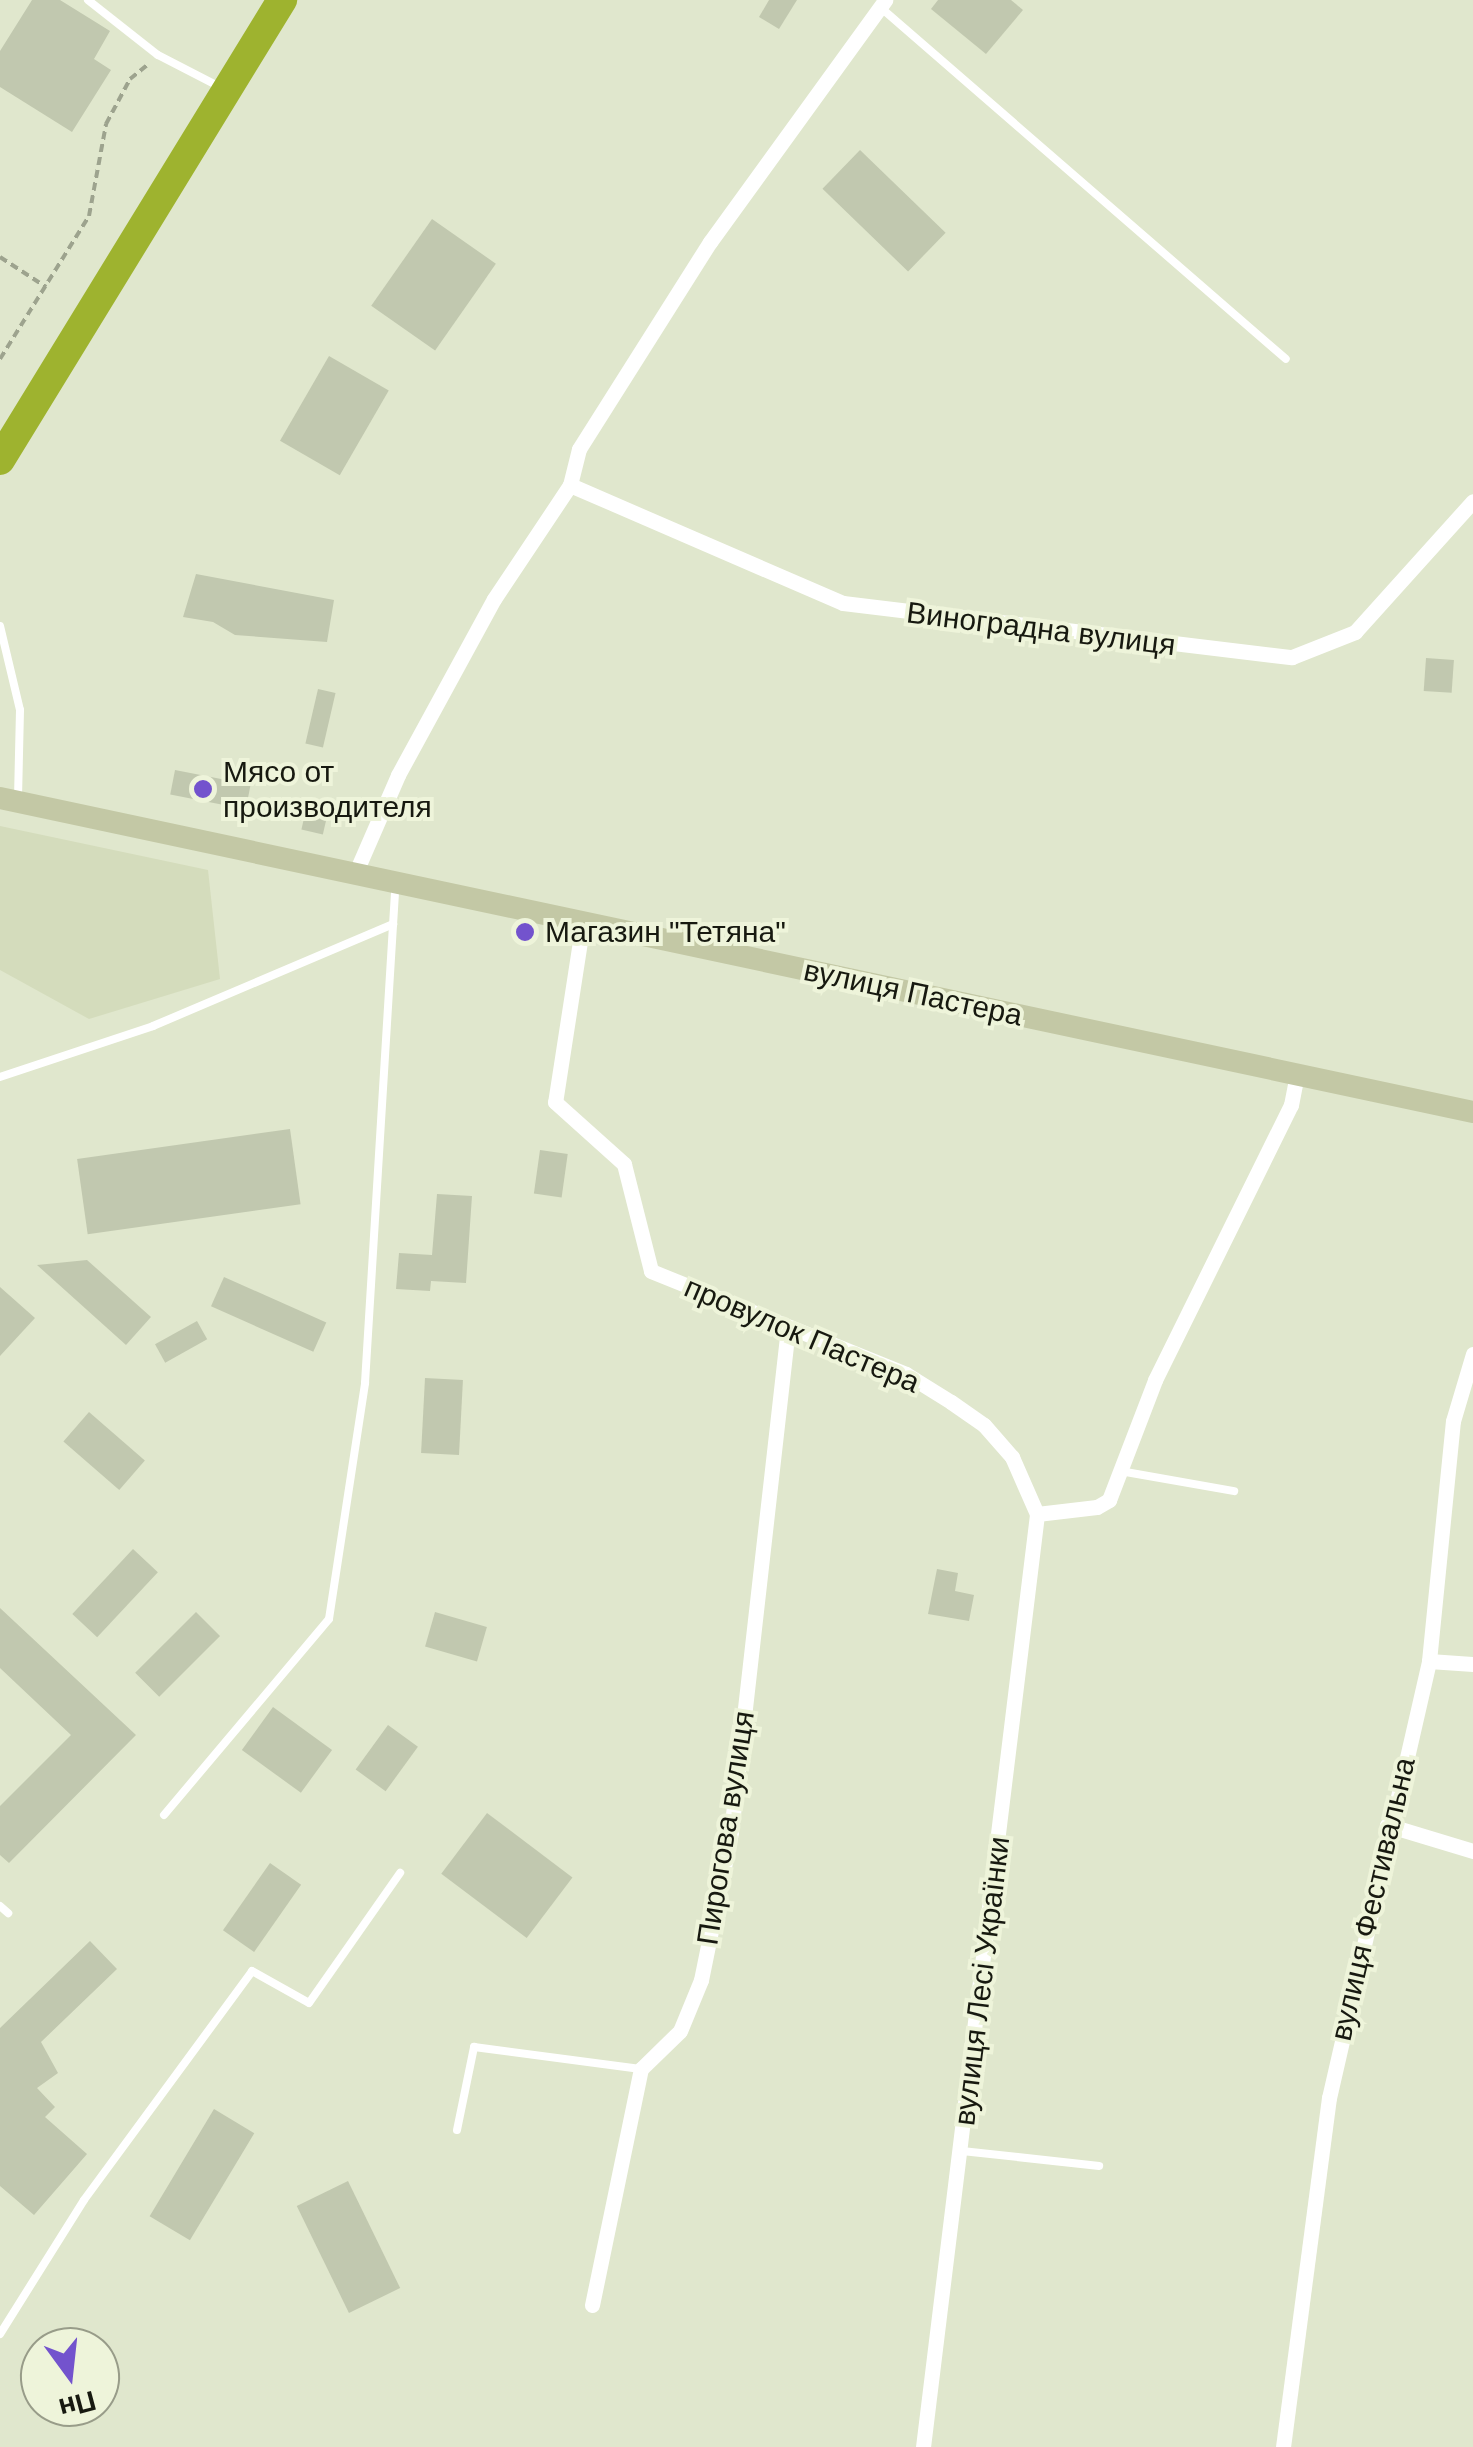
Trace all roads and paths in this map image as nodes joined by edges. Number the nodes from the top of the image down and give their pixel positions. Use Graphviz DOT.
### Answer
graph roads {
  1 [pos="88,0"];
  2 [pos="282,0"];
  3 [pos="882,4"];
  4 [pos="158,56"];
  5 [pos="226,90"];
  6 [pos="0,257"];
  7 [pos="46,287"];
  8 [pos="0,358"];
  9 [pos="1286,359"];
  10 [pos="0,460"];
  11 [pos="570,484"];
  12 [pos="1473,501"];
  13 [pos="0,626"];
  14 [pos="9,800"];
  15 [pos="355,874"];
  16 [pos="396,882"];
  17 [pos="583,922"];
  18 [pos="393,924"];
  19 [pos="1297,1075"];
  20 [pos="0,1077"];
  21 [pos="1473,1112"];
  22 [pos="788,1328"];
  23 [pos="1473,1354"];
  24 [pos="1120,1471"];
  25 [pos="1234,1491"];
  26 [pos="1037,1514"];
  27 [pos="1428,1661"];
  28 [pos="1473,1664"];
  29 [pos="164,1815"];
  30 [pos="1387,1825"];
  31 [pos="1473,1850"];
  32 [pos="400,1873"];
  33 [pos="0,1906"];
  34 [pos="8,1913"];
  35 [pos="641,2069"];
  36 [pos="458,2130"];
  37 [pos="962,2151"];
  38 [pos="1098,2166"];
  39 [pos="592,2305"];
  40 [pos="0,2334"];
  41 [pos="924,2447"];
  42 [pos="1284,2447"];
  1 -- 4 [label="lane"];
  2 -- 5 [label="highway"];
  3 -- 9 [label="lane"];
  3 -- 11 [label="street"];
  4 -- 5 [label="lane"];
  4 -- 7 [label="path"];
  5 -- 10 [label="highway"];
  6 -- 7 [label="path"];
  7 -- 8 [label="path"];
  11 -- 12 [label="street, Виноградна вулиця"];
  11 -- 15 [label="street"];
  13 -- 14 [label="lane"];
  14 -- 15 [label="street, вулиця Пастера"];
  15 -- 16 [label="street, вулиця Пастера"];
  16 -- 17 [label="street, вулиця Пастера"];
  16 -- 18 [label="lane"];
  17 -- 19 [label="street, вулиця Пастера"];
  17 -- 22 [label="street, провулок Пастера"];
  18 -- 20 [label="lane"];
  18 -- 29 [label="lane"];
  19 -- 21 [label="street, вулиця Пастера"];
  19 -- 24 [label="street"];
  22 -- 26 [label="street, провулок Пастера"];
  22 -- 35 [label="street, Пирогова вулиця"];
  23 -- 27 [label="street, вулиця Фестивальна"];
  24 -- 25 [label="lane"];
  24 -- 26 [label="street"];
  26 -- 37 [label="street, вулиця Лесі Українки"];
  27 -- 28 [label="street"];
  27 -- 30 [label="street, вулиця Фестивальна"];
  30 -- 31 [label="street"];
  30 -- 42 [label="street, вулиця Фестивальна"];
  32 -- 40 [label="lane"];
  33 -- 34 [label="lane"];
  35 -- 36 [label="lane"];
  35 -- 39 [label="street"];
  37 -- 38 [label="lane"];
  37 -- 41 [label="street, вулиця Лесі Українки"];
}
